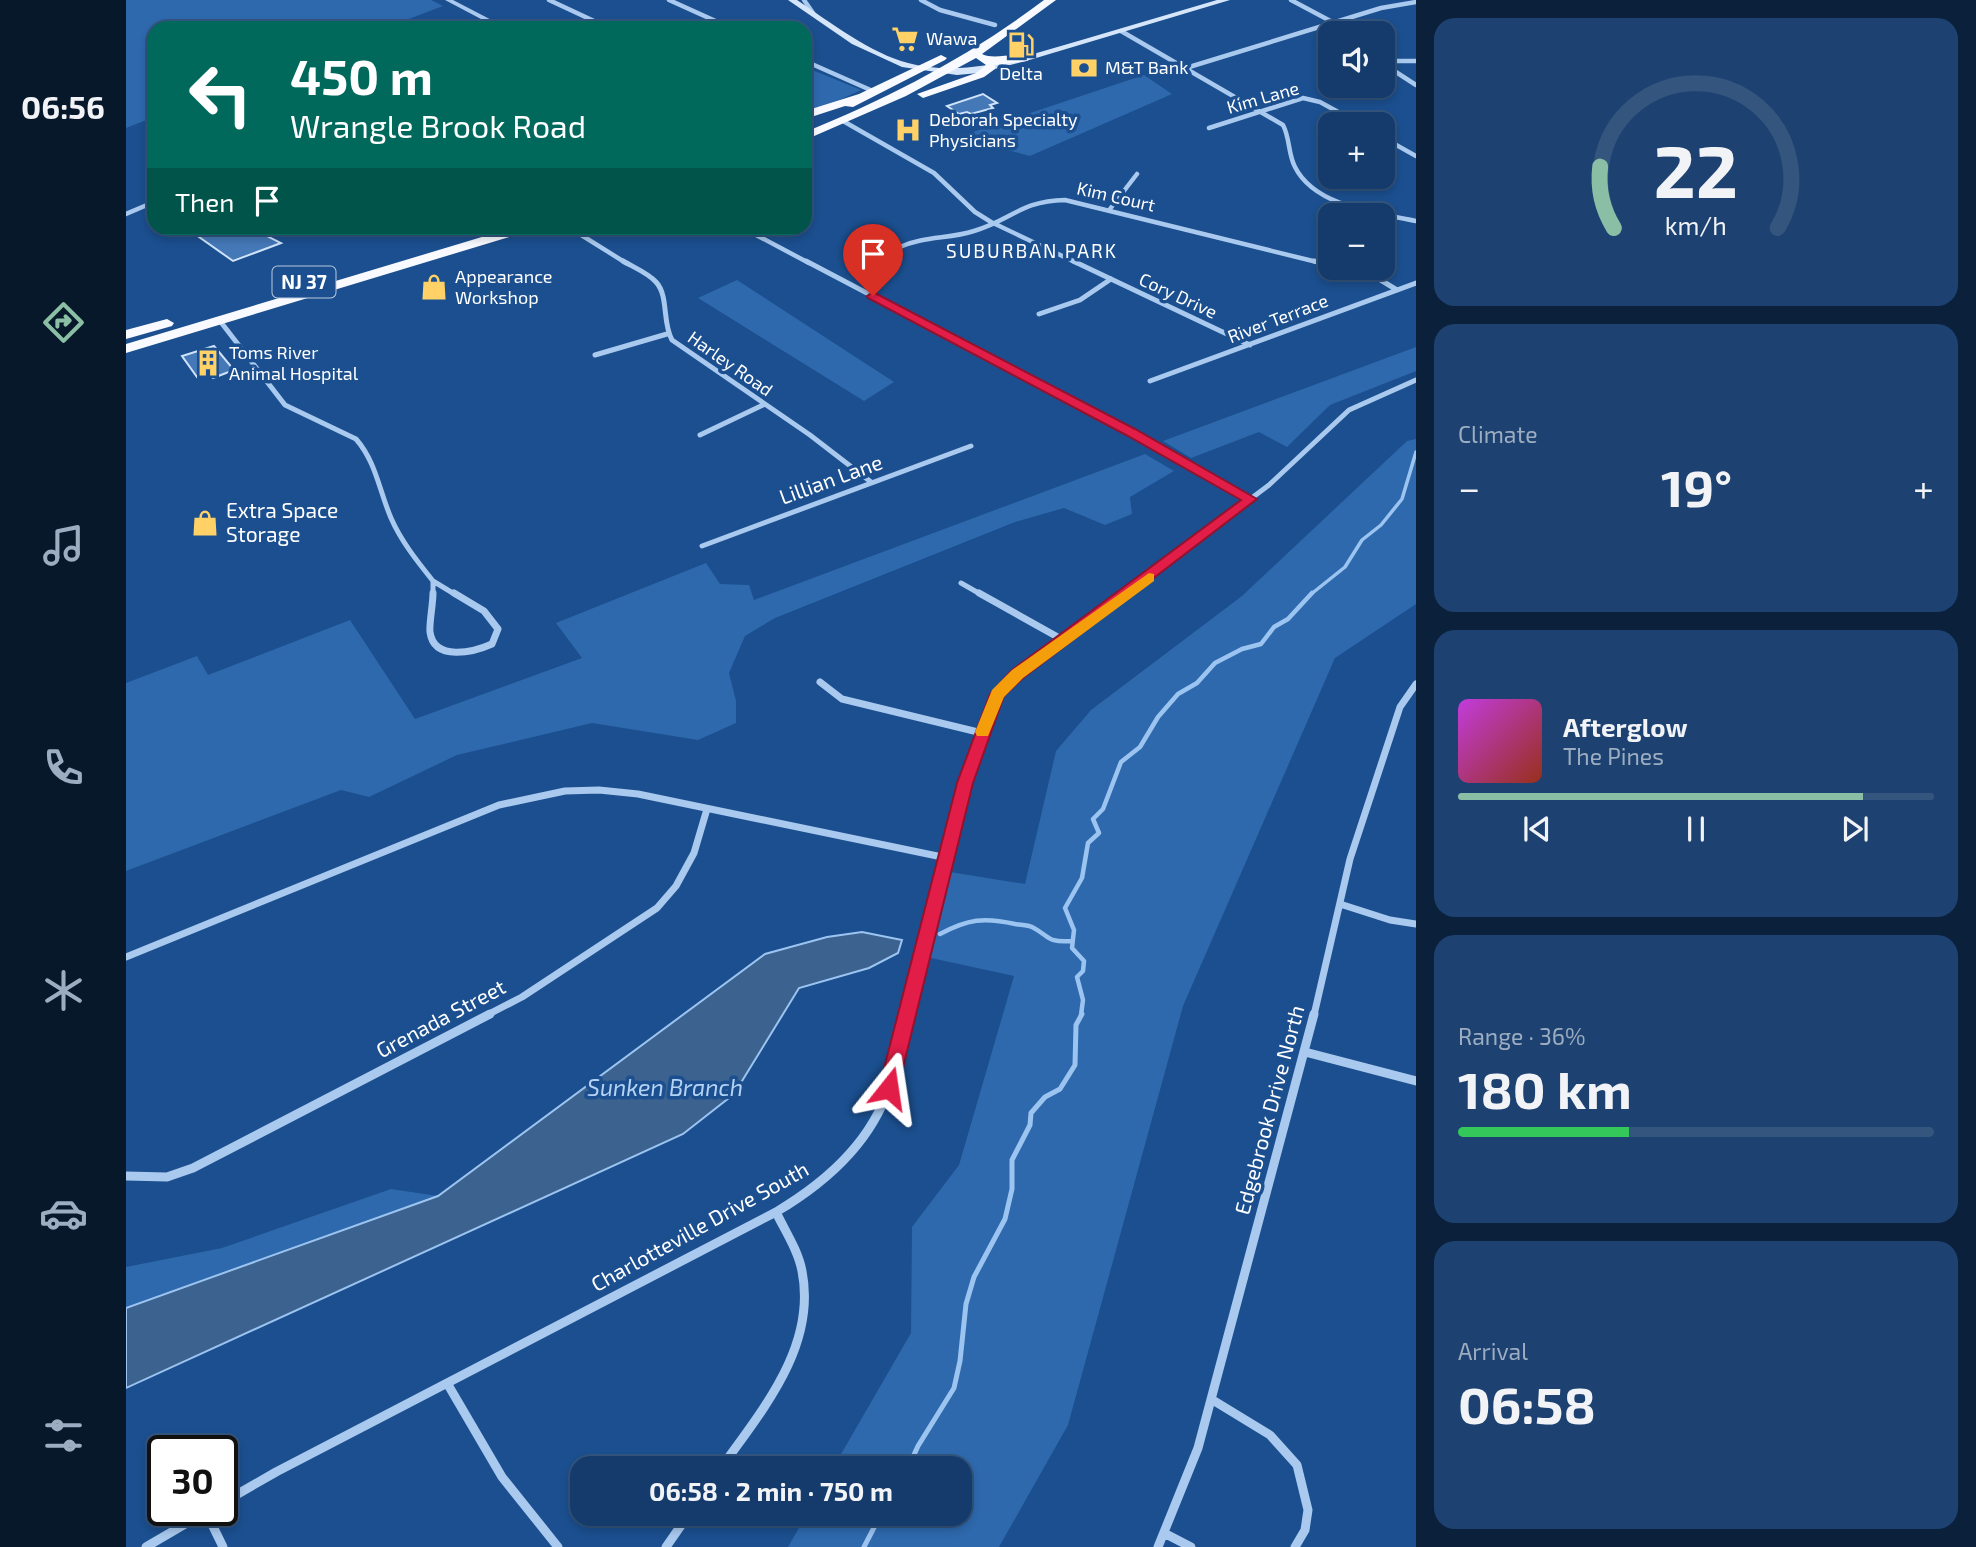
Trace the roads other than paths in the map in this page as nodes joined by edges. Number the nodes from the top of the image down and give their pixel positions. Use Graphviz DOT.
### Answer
graph roads {
  1 [pos="447,0"];
  2 [pos="550,0"];
  3 [pos="669,0"];
  4 [pos="792,0"];
  5 [pos="804,0"];
  6 [pos="921,0"];
  7 [pos="1051,0"];
  8 [pos="1226,0"];
  9 [pos="1292,0"];
  10 [pos="1416,2"];
  11 [pos="813,13"];
  12 [pos="487,21"];
  13 [pos="594,21"];
  14 [pos="716,21"];
  15 [pos="1331,21"];
  16 [pos="1341,21"];
  17 [pos="1000,22"];
  18 [pos="1318,28"];
  19 [pos="1121,31"];
  20 [pos="990,44"];
  21 [pos="1023,60"];
  22 [pos="1416,61"];
  23 [pos="1395,62"];
  24 [pos="812,64"];
  25 [pos="991,68"];
  26 [pos="1186,68"];
  27 [pos="922,69"];
  28 [pos="1395,71"];
  29 [pos="944,72"];
  30 [pos="1416,85"];
  31 [pos="873,93"];
  32 [pos="878,106"];
  33 [pos="1261,111"];
  34 [pos="1336,112"];
  35 [pos="812,113"];
  36 [pos="812,119"];
  37 [pos="843,121"];
  38 [pos="1209,128"];
  39 [pos="812,133"];
  40 [pos="1395,144"];
  41 [pos="1416,156"];
  42 [pos="1137,174"];
  43 [pos="147,205"];
  44 [pos="1110,209"];
  45 [pos="126,214"];
  46 [pos="991,222"];
  47 [pos="1416,222"];
  48 [pos="459,235"];
  49 [pos="501,235"];
  50 [pos="581,235"];
  51 [pos="756,235"];
  52 [pos="900,247"];
  53 [pos="1318,262"];
  54 [pos="1111,279"];
  55 [pos="1381,280"];
  56 [pos="1416,283"];
  57 [pos="1397,290"];
  58 [pos="1040,314"];
  59 [pos="220,321"];
  60 [pos="667,334"];
  61 [pos="126,335"];
  62 [pos="1250,345"];
  63 [pos="126,349"];
  64 [pos="595,355"];
  65 [pos="1416,380"];
  66 [pos="1150,381"];
  67 [pos="763,405"];
  68 [pos="700,435"];
  69 [pos="971,446"];
  70 [pos="871,482"];
  71 [pos="1250,499"];
  72 [pos="702,546"];
  73 [pos="433,581"];
  74 [pos="961,583"];
  75 [pos="1063,640"];
  76 [pos="820,682"];
  77 [pos="1416,684"];
  78 [pos="982,733"];
  79 [pos="707,809"];
  80 [pos="947,858"];
  81 [pos="1340,904"];
  82 [pos="1416,924"];
  83 [pos="126,957"];
  84 [pos="1305,1052"];
  85 [pos="1416,1082"];
  86 [pos="126,1176"];
  87 [pos="776,1212"];
  88 [pos="447,1383"];
  89 [pos="1211,1399"];
  90 [pos="729,1456"];
  91 [pos="238,1494"];
  92 [pos="182,1526"];
  93 [pos="214,1526"];
  94 [pos="681,1526"];
  95 [pos="1164,1533"];
  96 [pos="146,1547"];
  97 [pos="223,1547"];
  98 [pos="558,1547"];
  99 [pos="666,1547"];
  100 [pos="1158,1547"];
  101 [pos="1191,1547"];
  102 [pos="1295,1547"];
  1 -- 12 [label="street"];
  2 -- 13 [label="street"];
  3 -- 14 [label="street"];
  4 -- 11 [label="main road"];
  5 -- 11 [label="street"];
  6 -- 17 [label="street"];
  7 -- 20 [label="highway"];
  8 -- 19 [label="main road"];
  9 -- 15 [label="street"];
  10 -- 16 [label="street"];
  11 -- 27 [label="main road"];
  17 -- 27 [label="highway"];
  18 -- 26 [label="street"];
  19 -- 21 [label="main road"];
  19 -- 26 [label="street"];
  20 -- 21 [label="highway"];
  20 -- 29 [label="highway"];
  21 -- 25 [label="main road"];
  22 -- 23 [label="street"];
  24 -- 31 [label="street"];
  25 -- 29 [label="main road"];
  25 -- 32 [label="highway"];
  26 -- 33 [label="street"];
  27 -- 29 [label="main road"];
  27 -- 31 [label="highway"];
  28 -- 30 [label="street"];
  29 -- 32 [label="highway"];
  31 -- 35 [label="highway"];
  31 -- 36 [label="highway"];
  32 -- 37 [label="highway"];
  33 -- 34 [label="street, Kim Lane"];
  33 -- 38 [label="street, Kim Lane"];
  33 -- 47 [label="street"];
  37 -- 39 [label="highway"];
  37 -- 46 [label="street, Cory Drive"];
  40 -- 41 [label="street"];
  42 -- 44 [label="street"];
  43 -- 45 [label="street"];
  44 -- 46 [label="street, Kim Court"];
  44 -- 53 [label="street, Kim Court"];
  46 -- 52 [label="street, Kim Court"];
  46 -- 54 [label="street, Cory Drive"];
  48 -- 61 [label="highway, NJ 37"];
  49 -- 59 [label="highway, NJ 37"];
  50 -- 60 [label="street, Harley Road"];
  51 -- 71 [label="street"];
  54 -- 58 [label="street"];
  54 -- 62 [label="street, Cory Drive"];
  55 -- 57 [label="street"];
  56 -- 57 [label="street, River Terrace"];
  57 -- 62 [label="street, River Terrace"];
  59 -- 63 [label="highway, NJ 37"];
  59 -- 73 [label="street"];
  60 -- 64 [label="street"];
  60 -- 67 [label="street, Harley Road"];
  62 -- 66 [label="street, River Terrace"];
  65 -- 71 [label="street, Charlotteville Drive South"];
  67 -- 68 [label="street"];
  67 -- 70 [label="street, Harley Road"];
  69 -- 70 [label="street, Lillian Lane"];
  70 -- 72 [label="street, Lillian Lane"];
  71 -- 75 [label="street, Charlotteville Drive South"];
  73 -- 73 [label="street"];
  74 -- 75 [label="street"];
  75 -- 78 [label="street, Charlotteville Drive South"];
  76 -- 78 [label="street"];
  77 -- 81 [label="street, Edgebrook Drive North"];
  78 -- 80 [label="street, Charlotteville Drive South"];
  79 -- 80 [label="street"];
  79 -- 83 [label="street"];
  79 -- 86 [label="street, Grenada Street"];
  80 -- 87 [label="street, Charlotteville Drive South"];
  81 -- 82 [label="street"];
  81 -- 84 [label="street, Edgebrook Drive North"];
  84 -- 85 [label="street"];
  84 -- 89 [label="street, Edgebrook Drive North"];
  87 -- 88 [label="street, Charlotteville Drive South"];
  87 -- 90 [label="street"];
  88 -- 91 [label="street, Charlotteville Drive South"];
  88 -- 98 [label="street"];
  89 -- 95 [label="street, Edgebrook Drive North"];
  89 -- 102 [label="street"];
  92 -- 96 [label="street"];
  93 -- 97 [label="street"];
  94 -- 99 [label="street"];
  95 -- 100 [label="street, Edgebrook Drive North"];
  95 -- 101 [label="street"];
}
